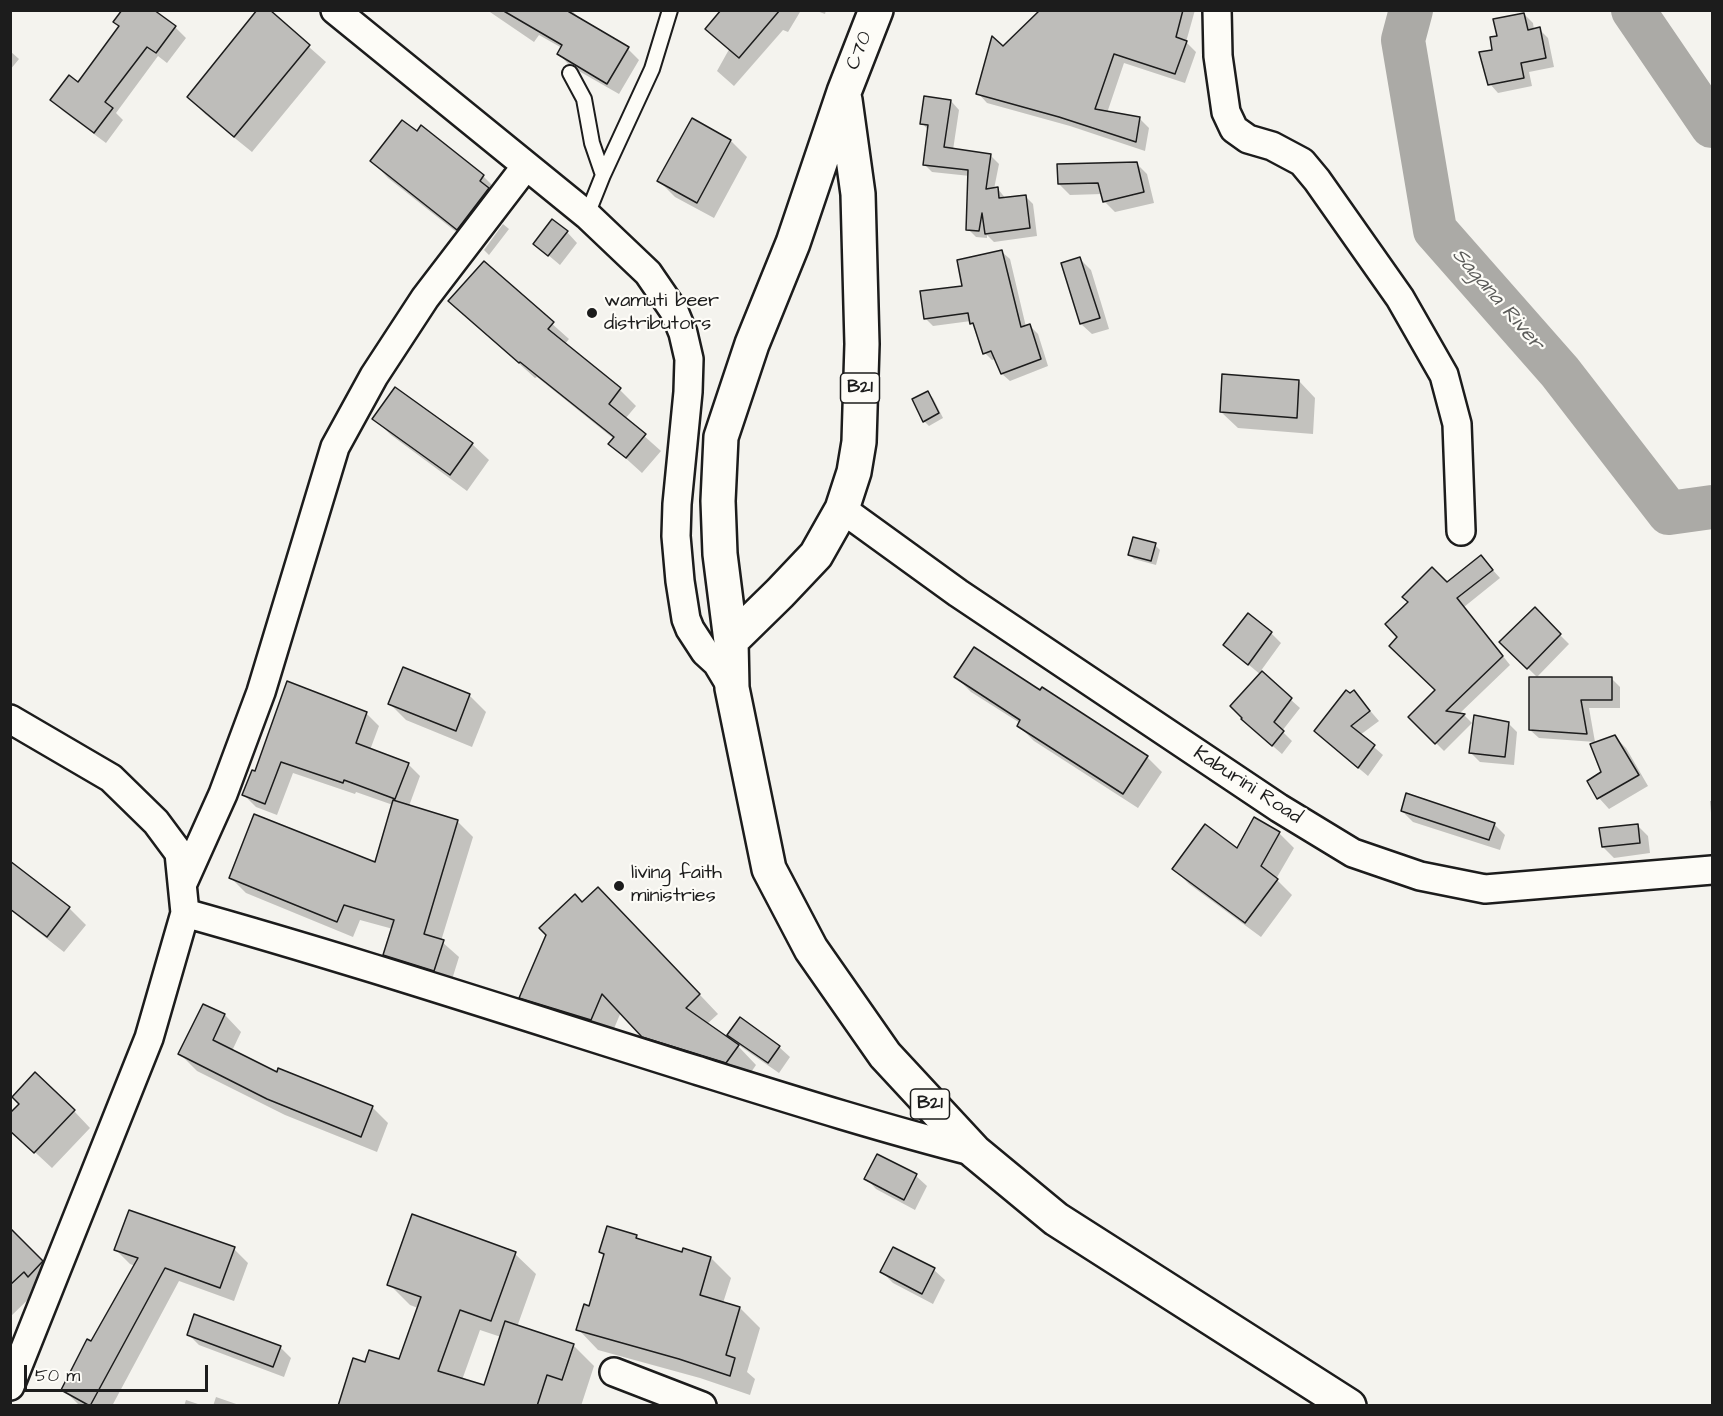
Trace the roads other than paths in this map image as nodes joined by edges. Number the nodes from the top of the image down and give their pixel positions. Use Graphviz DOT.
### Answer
graph roads {
  1 [pos="335,10"];
  2 [pos="670,10"];
  3 [pos="876,10"];
  4 [pos="1217,10"];
  5 [pos="570,73"];
  6 [pos="844,92"];
  7 [pos="526,166"];
  8 [pos="603,175"];
  9 [pos="587,215"];
  10 [pos="842,509"];
  11 [pos="1461,531"];
  12 [pos="731,641"];
  13 [pos="732,688"];
  14 [pos="10,719"];
  15 [pos="1713,870"];
  16 [pos="183,883"];
  17 [pos="185,913"];
  18 [pos="975,1152"];
  19 [pos="614,1372"];
  20 [pos="10,1386"];
  21 [pos="702,1406"];
  22 [pos="1349,1406"];
  1 -- 7 [label="street"];
  2 -- 8 [label="lane"];
  3 -- 6 [label="highway, C70 / B21"];
  4 -- 11 [label="street"];
  5 -- 8 [label="lane"];
  6 -- 10 [label="highway, B21"];
  6 -- 12 [label="highway, B21"];
  7 -- 9 [label="street"];
  7 -- 16 [label="street"];
  8 -- 9 [label="lane"];
  9 -- 13 [label="street"];
  10 -- 12 [label="highway, B21"];
  10 -- 15 [label="street, Kaburini Road"];
  12 -- 13 [label="highway, B21"];
  13 -- 18 [label="highway, B21"];
  14 -- 16 [label="street"];
  16 -- 17 [label="street"];
  17 -- 18 [label="street"];
  17 -- 20 [label="street"];
  18 -- 22 [label="highway, B21"];
  19 -- 21 [label="street"];
}
